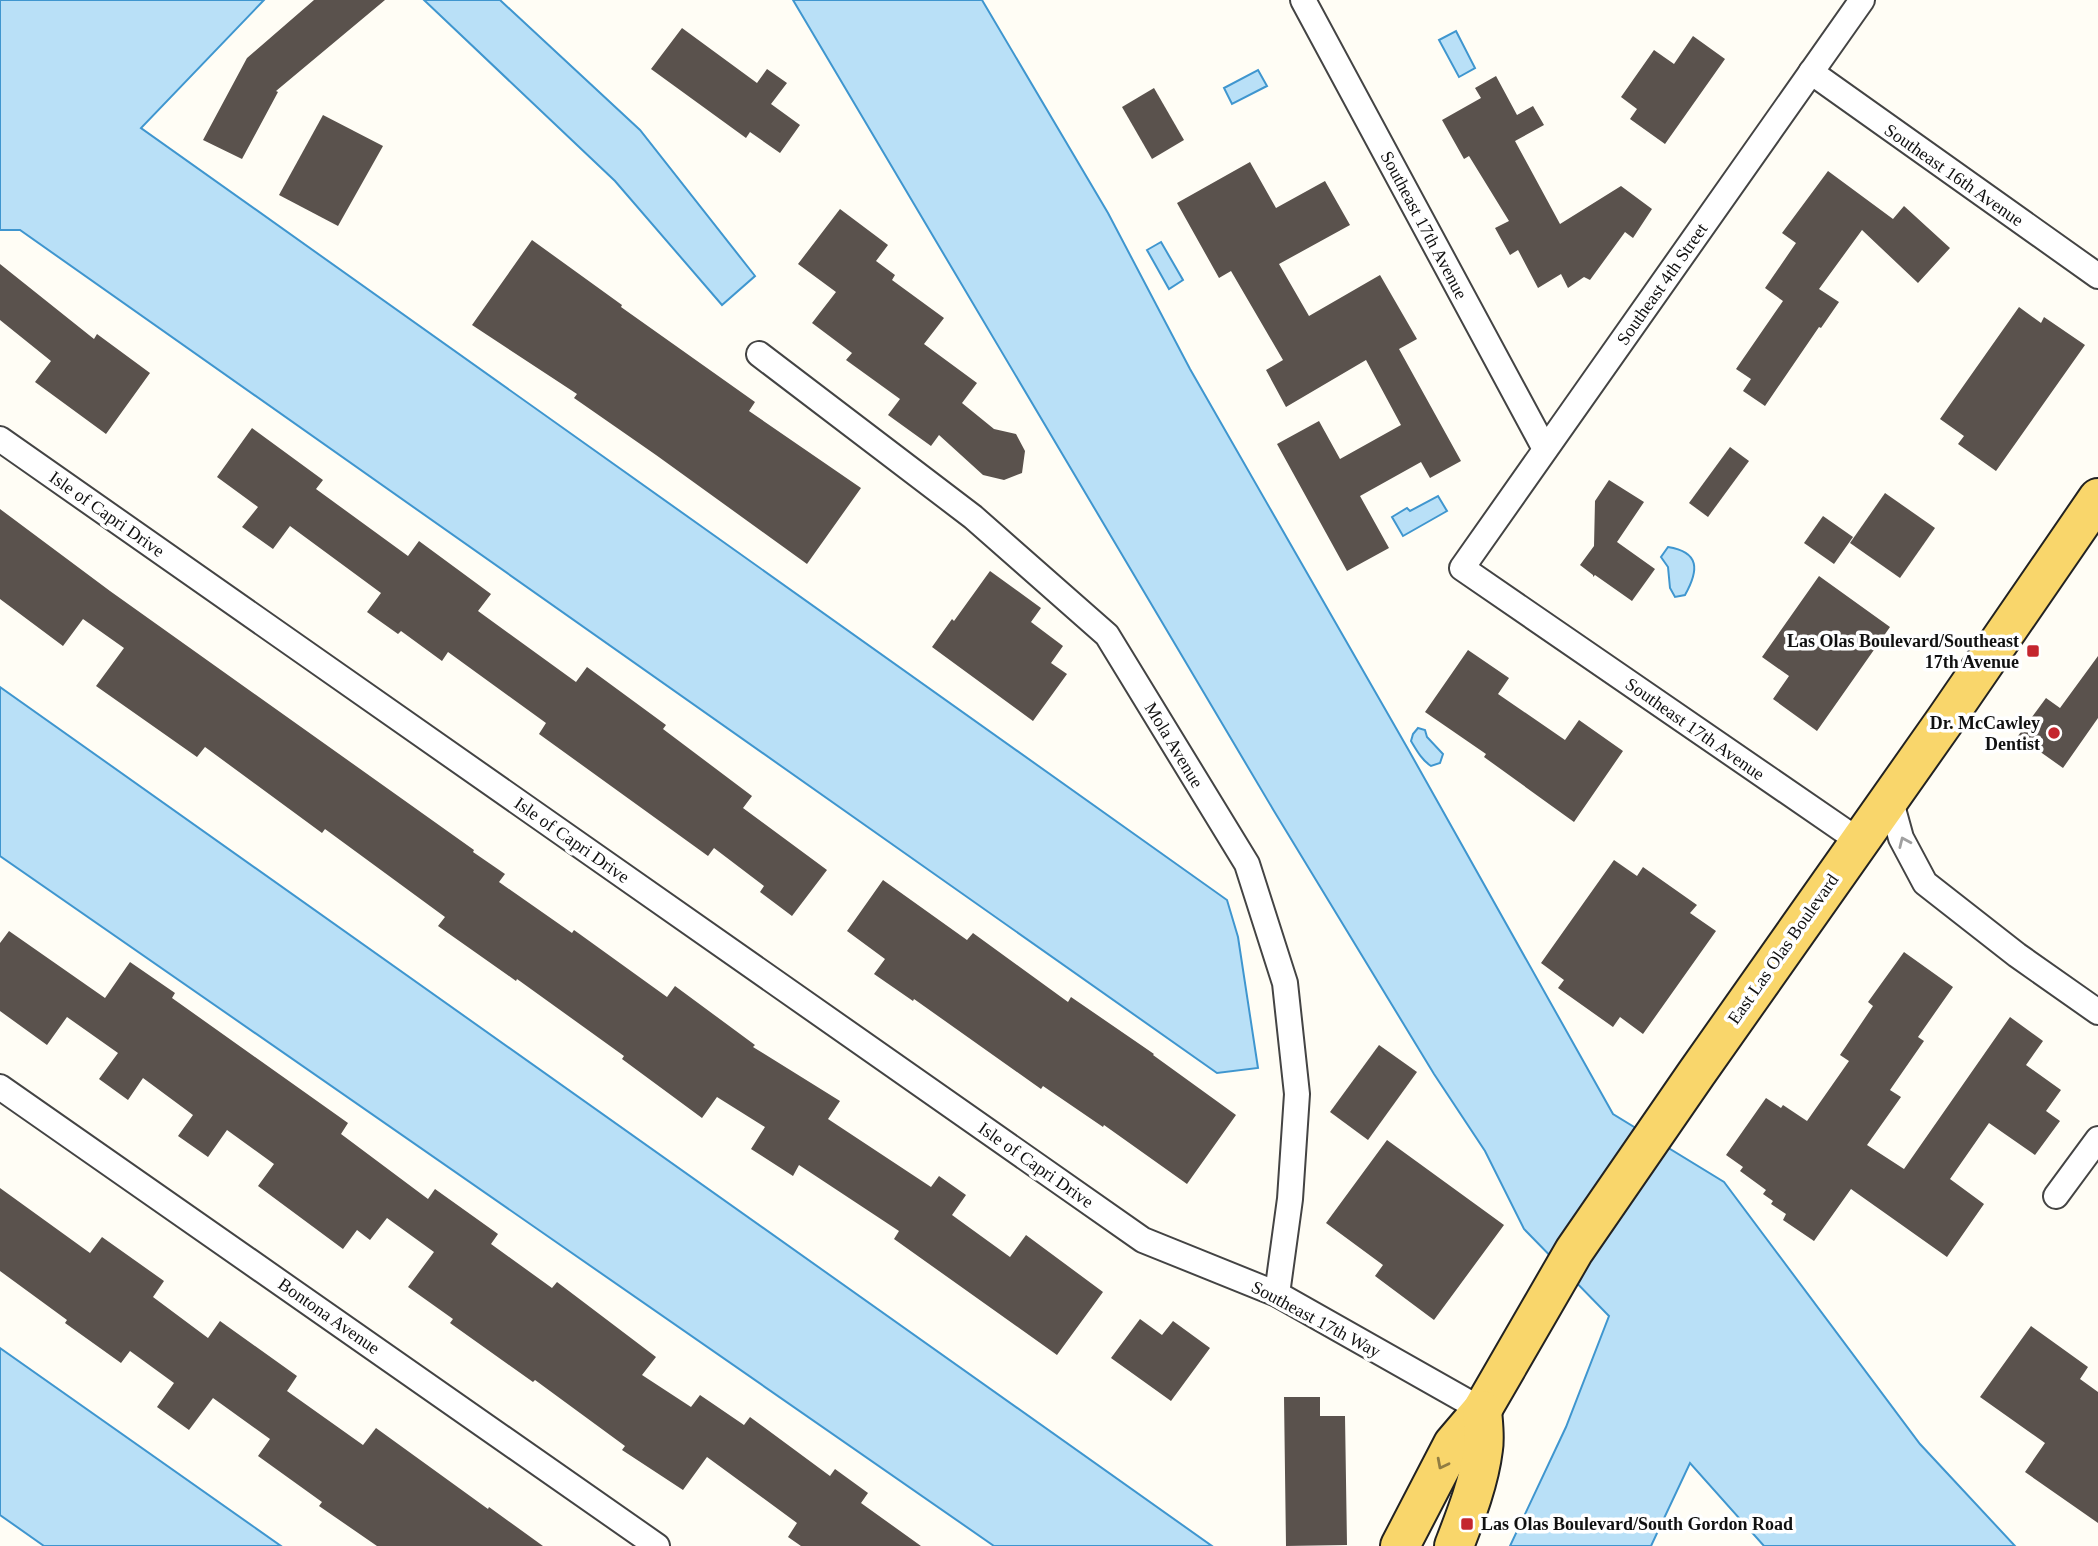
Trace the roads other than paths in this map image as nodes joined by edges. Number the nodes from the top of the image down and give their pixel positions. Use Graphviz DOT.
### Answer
graph roads {
  1 [pos="1303,0"];
  2 [pos="1853,5"];
  3 [pos="1811,72"];
  4 [pos="2098,276"];
  5 [pos="759,354"];
  6 [pos="0,439"];
  7 [pos="1545,449"];
  8 [pos="2098,498"];
  9 [pos="1462,568"];
  10 [pos="1890,799"];
  11 [pos="1859,841"];
  12 [pos="2098,1012"];
  13 [pos="0,1087"];
  14 [pos="2098,1139"];
  15 [pos="2056,1196"];
  16 [pos="1143,1240"];
  17 [pos="1277,1294"];
  18 [pos="1482,1410"];
  19 [pos="657,1546"];
  20 [pos="1400,1546"];
  21 [pos="1454,1546"];
  1 -- 7 [label="street, Southeast 17th Avenue"];
  2 -- 3 [label="street, Southeast 4th Street"];
  3 -- 4 [label="street, Southeast 16th Avenue"];
  3 -- 7 [label="street, Southeast 4th Street"];
  5 -- 17 [label="street, Mola Avenue"];
  6 -- 16 [label="street, Isle of Capri Drive"];
  7 -- 9 [label="street, Southeast 4th Street"];
  8 -- 10 [label="main road, East Las Olas Boulevard"];
  9 -- 11 [label="street, Southeast 17th Avenue"];
  10 -- 11 [label="main road, East Las Olas Boulevard"];
  12 -- 10 [label="street, one-way"];
  11 -- 18 [label="main road, East Las Olas Boulevard"];
  13 -- 19 [label="street, Bontona Avenue"];
  14 -- 15 [label="street"];
  16 -- 17 [label="street, Southeast 17th Way"];
  17 -- 18 [label="street, Southeast 17th Way"];
  18 -- 20 [label="main road, East Las Olas Boulevard, one-way"];
  18 -- 21 [label="main road"];
}
